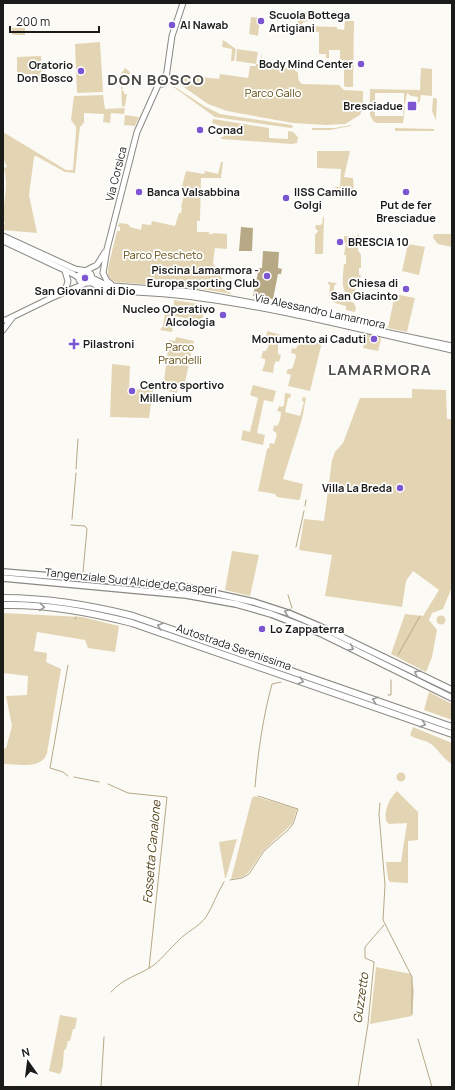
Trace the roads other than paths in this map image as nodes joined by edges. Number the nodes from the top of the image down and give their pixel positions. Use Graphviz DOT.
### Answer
graph roads {
  1 [pos="183,3"];
  2 [pos="3,236"];
  3 [pos="3,241"];
  4 [pos="107,249"];
  5 [pos="106,257"];
  6 [pos="65,271"];
  7 [pos="84,271"];
  8 [pos="79,279"];
  9 [pos="89,280"];
  10 [pos="114,286"];
  11 [pos="66,288"];
  12 [pos="51,298"];
  13 [pos="4,324"];
  14 [pos="452,346"];
  15 [pos="452,350"];
  16 [pos="4,572"];
  17 [pos="3,578"];
  18 [pos="3,598"];
  19 [pos="3,605"];
  20 [pos="452,690"];
  21 [pos="452,698"];
  22 [pos="452,727"];
  23 [pos="452,734"];
  1 -- 4 [label="main road, Via Corsica"];
  2 -- 7 [label="main road"];
  3 -- 6 [label="main road"];
  4 -- 5 [label="main road, Via Corsica"];
  4 -- 7 [label="main road, Via Corsica"];
  5 -- 9 [label="main road, Via Corsica"];
  5 -- 10 [label="main road"];
  6 -- 8 [label="main road"];
  6 -- 11 [label="main road"];
  7 -- 8 [label="main road"];
  7 -- 9 [label="main road"];
  8 -- 9 [label="main road"];
  8 -- 11 [label="main road"];
  9 -- 10 [label="main road, Via Alessandro Lamarmora"];
  9 -- 12 [label="main road"];
  9 -- 15 [label="main road, Via Alessandro Lamarmora"];
  10 -- 14 [label="main road, Via Alessandro Lamarmora"];
  11 -- 12 [label="main road"];
  12 -- 13 [label="main road"];
  20 -- 16 [label="highway, Tangenziale Sud Alcide de Gasperi, one-way"];
  17 -- 21 [label="highway, Tangenziale Sud Alcide de Gasperi, one-way"];
  22 -- 18 [label="highway, Autostrada Serenissima, one-way"];
  19 -- 23 [label="highway, Autostrada Serenissima, one-way"];
}
